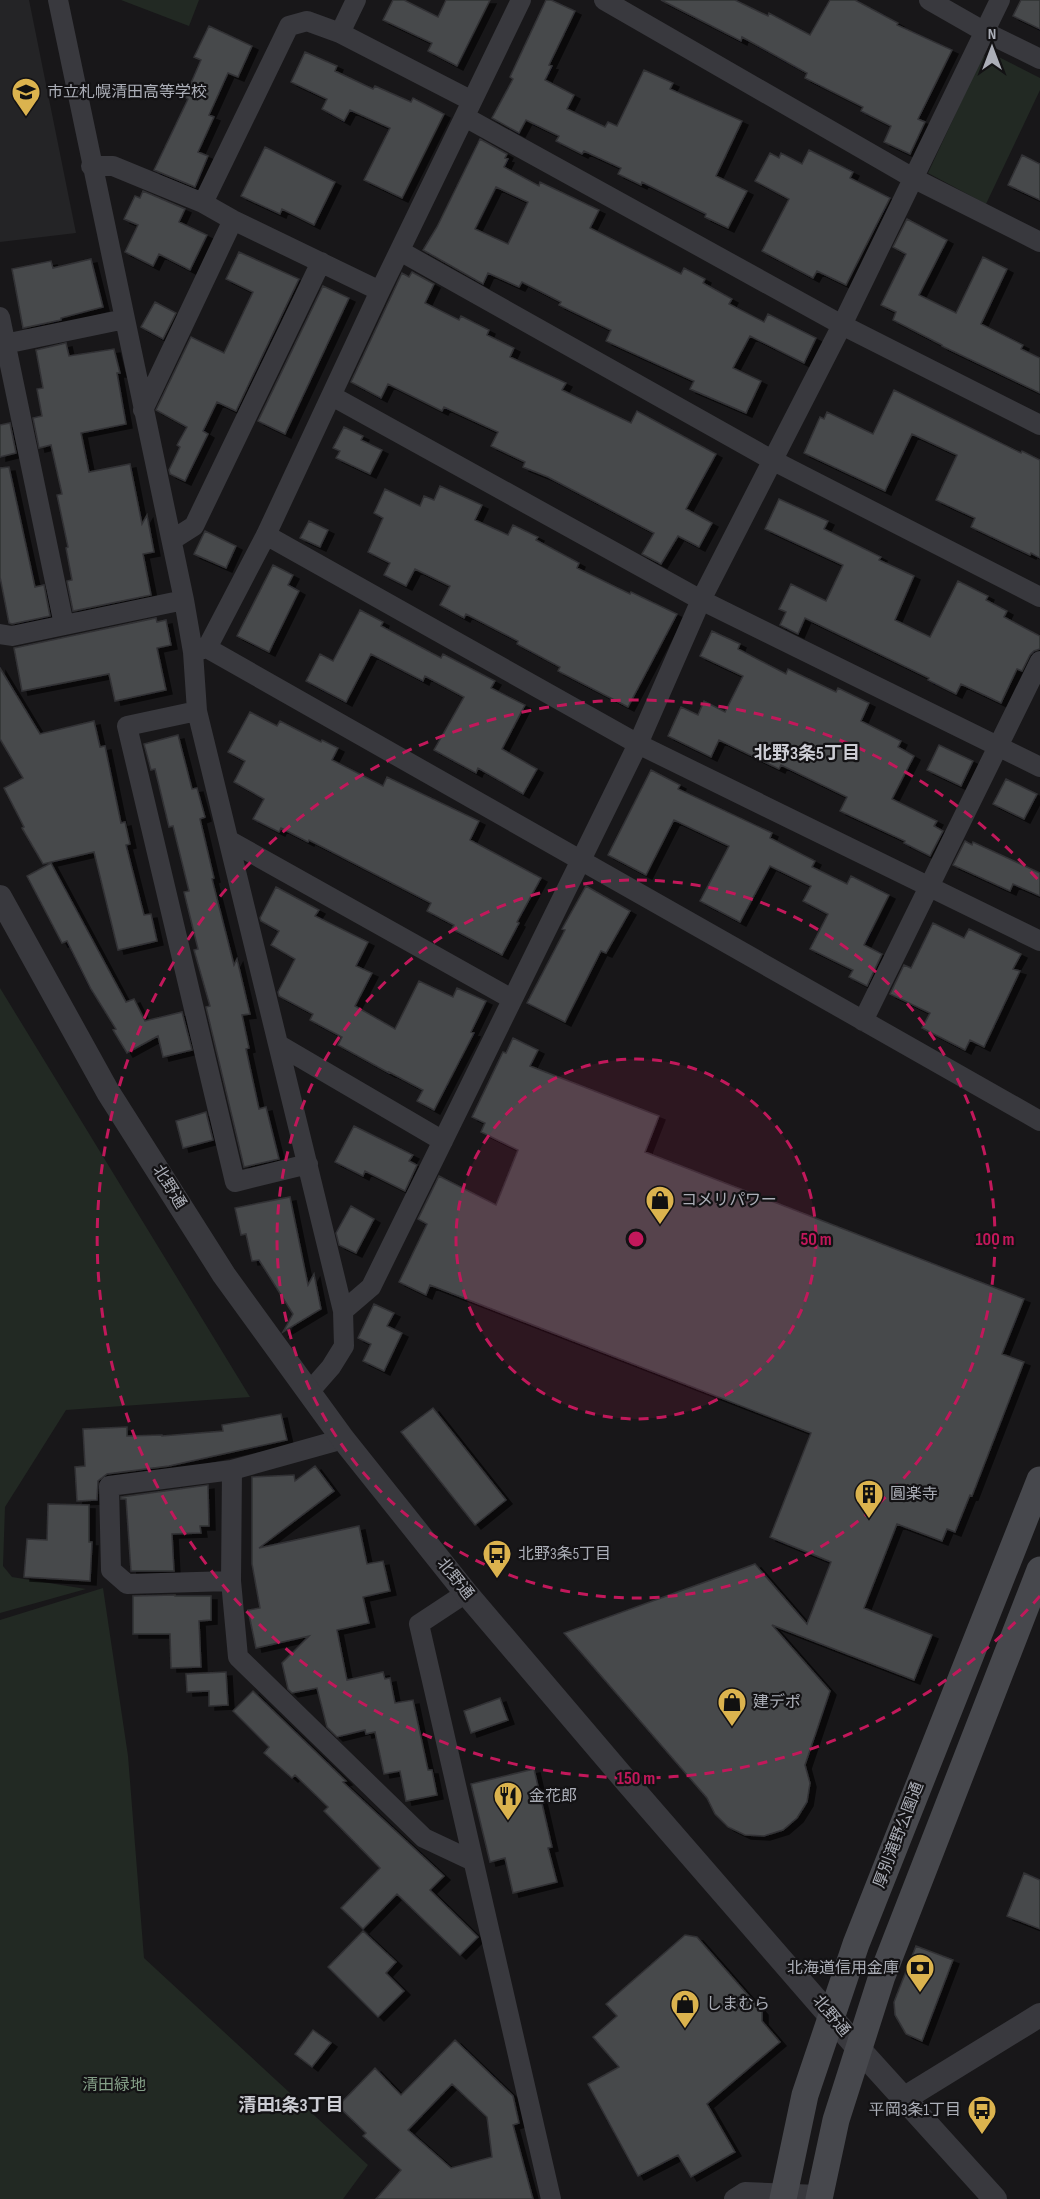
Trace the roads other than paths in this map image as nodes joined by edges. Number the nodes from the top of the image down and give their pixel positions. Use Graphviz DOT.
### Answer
graph roads {
  1 [pos="58,0"];
  2 [pos="356,0"];
  3 [pos="521,0"];
  4 [pos="604,0"];
  5 [pos="929,0"];
  6 [pos="1000,0"];
  7 [pos="985,32"];
  8 [pos="340,33"];
  9 [pos="1040,59"];
  10 [pos="469,109"];
  11 [pos="92,166"];
  12 [pos="913,178"];
  13 [pos="203,203"];
  14 [pos="233,220"];
  15 [pos="1040,243"];
  16 [pos="400,251"];
  17 [pos="321,262"];
  18 [pos="380,291"];
  19 [pos="0,317"];
  20 [pos="125,319"];
  21 [pos="842,325"];
  22 [pos="3,344"];
  23 [pos="332,396"];
  24 [pos="143,410"];
  25 [pos="1040,425"];
  26 [pos="772,460"];
  27 [pos="266,535"];
  28 [pos="172,540"];
  29 [pos="1040,597"];
  30 [pos="184,600"];
  31 [pos="701,600"];
  32 [pos="64,625"];
  33 [pos="0,634"];
  34 [pos="200,650"];
  35 [pos="1040,661"];
  36 [pos="197,711"];
  37 [pos="638,744"];
  38 [pos="999,747"];
  39 [pos="1040,767"];
  40 [pos="231,841"];
  41 [pos="581,859"];
  42 [pos="930,887"];
  43 [pos="0,897"];
  44 [pos="1040,941"];
  45 [pos="512,999"];
  46 [pos="863,1021"];
  47 [pos="279,1045"];
  48 [pos="1040,1121"];
  49 [pos="443,1141"];
  50 [pos="308,1164"];
  51 [pos="343,1311"];
  52 [pos="310,1391"];
  53 [pos="343,1438"];
  54 [pos="232,1470"];
  55 [pos="1040,1480"];
  56 [pos="1040,1570"];
  57 [pos="231,1581"];
  58 [pos="466,1593"];
  59 [pos="473,1861"];
  60 [pos="831,2015"];
  61 [pos="1040,2015"];
  62 [pos="858,2048"];
  63 [pos="905,2098"];
  64 [pos="783,2196"];
  65 [pos="819,2197"];
  66 [pos="551,2199"];
  67 [pos="734,2199"];
  68 [pos="995,2199"];
  1 -- 11 [label="street"];
  2 -- 8 [label="street"];
  3 -- 10 [label="street"];
  4 -- 12 [label="street"];
  5 -- 7 [label="street"];
  6 -- 7 [label="street"];
  7 -- 9 [label="street"];
  7 -- 12 [label="street"];
  8 -- 10 [label="street"];
  8 -- 13 [label="street"];
  10 -- 16 [label="street"];
  10 -- 21 [label="street"];
  11 -- 13 [label="street"];
  11 -- 20 [label="street"];
  12 -- 15 [label="street"];
  12 -- 21 [label="street"];
  13 -- 14 [label="street"];
  14 -- 17 [label="street"];
  14 -- 24 [label="street"];
  16 -- 18 [label="street"];
  16 -- 26 [label="street"];
  17 -- 18 [label="street"];
  17 -- 28 [label="street"];
  18 -- 23 [label="street"];
  19 -- 22 [label="street"];
  20 -- 22 [label="street"];
  20 -- 24 [label="street"];
  21 -- 25 [label="street"];
  21 -- 26 [label="street"];
  22 -- 32 [label="street"];
  23 -- 27 [label="street"];
  23 -- 31 [label="street"];
  24 -- 28 [label="street"];
  26 -- 29 [label="street"];
  26 -- 31 [label="street"];
  27 -- 34 [label="street"];
  27 -- 37 [label="street"];
  28 -- 30 [label="street"];
  30 -- 32 [label="street"];
  30 -- 34 [label="street"];
  31 -- 37 [label="street"];
  31 -- 38 [label="street"];
  32 -- 33 [label="street"];
  34 -- 36 [label="street"];
  34 -- 41 [label="street"];
  35 -- 38 [label="street"];
  36 -- 40 [label="street"];
  36 -- 50 [label="street"];
  37 -- 41 [label="street"];
  37 -- 42 [label="street"];
  38 -- 39 [label="street"];
  38 -- 42 [label="street"];
  40 -- 45 [label="street"];
  40 -- 47 [label="street"];
  41 -- 45 [label="street"];
  41 -- 46 [label="street"];
  42 -- 44 [label="street"];
  42 -- 46 [label="street"];
  43 -- 52 [label="street, 北野通"];
  45 -- 49 [label="street"];
  46 -- 48 [label="street"];
  47 -- 49 [label="street"];
  47 -- 50 [label="street"];
  49 -- 51 [label="street"];
  50 -- 51 [label="street"];
  51 -- 52 [label="street"];
  52 -- 53 [label="street, 北野通"];
  53 -- 54 [label="street"];
  53 -- 58 [label="street, 北野通"];
  54 -- 57 [label="street"];
  54 -- 57 [label="street"];
  55 -- 60 [label="main road, 厚別滝野公園通"];
  56 -- 62 [label="main road, 厚別滝野公園通"];
  57 -- 59 [label="street"];
  58 -- 59 [label="street"];
  58 -- 60 [label="street, 北野通"];
  59 -- 66 [label="street"];
  60 -- 62 [label="street, 北野通"];
  60 -- 64 [label="main road, 厚別滝野公園通"];
  61 -- 63 [label="street"];
  62 -- 63 [label="street, 北野通"];
  62 -- 65 [label="main road, 厚別滝野公園通"];
  63 -- 68 [label="street, 北野通"];
  64 -- 65 [label="street"];
  64 -- 67 [label="street"];
}
